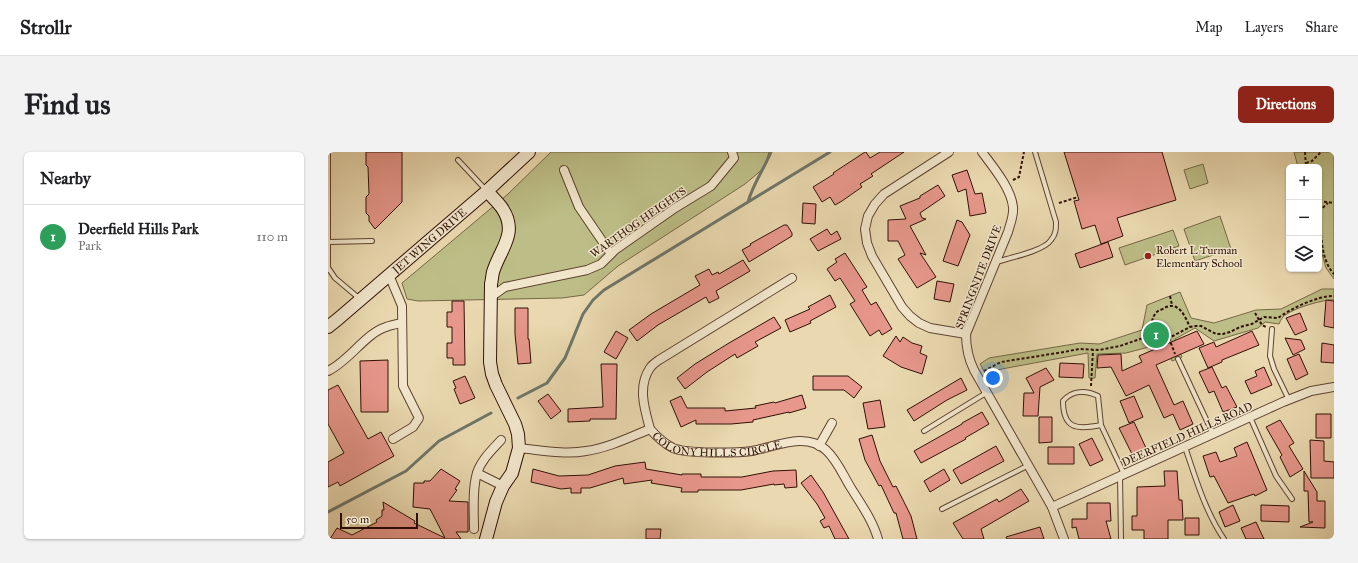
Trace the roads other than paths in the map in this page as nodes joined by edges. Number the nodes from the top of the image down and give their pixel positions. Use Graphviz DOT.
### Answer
graph roads {
  1 [pos="328,152"];
  2 [pos="529,152"];
  3 [pos="732,152"];
  4 [pos="950,152"];
  5 [pos="982,152"];
  6 [pos="1035,152"];
  7 [pos="458,160"];
  8 [pos="564,170"];
  9 [pos="487,191"];
  10 [pos="372,241"];
  11 [pos="328,242"];
  12 [pos="611,254"];
  13 [pos="995,262"];
  14 [pos="328,270"];
  15 [pos="389,275"];
  16 [pos="792,278"];
  17 [pos="490,297"];
  18 [pos="361,300"];
  19 [pos="402,323"];
  20 [pos="328,327"];
  21 [pos="1272,329"];
  22 [pos="966,334"];
  23 [pos="1178,359"];
  24 [pos="328,371"];
  25 [pos="1334,387"];
  26 [pos="986,393"];
  27 [pos="1289,400"];
  28 [pos="1250,417"];
  29 [pos="832,423"];
  30 [pos="1101,425"];
  31 [pos="650,429"];
  32 [pos="924,431"];
  33 [pos="1213,434"];
  34 [pos="393,439"];
  35 [pos="501,440"];
  36 [pos="819,446"];
  37 [pos="1185,447"];
  38 [pos="519,448"];
  39 [pos="1028,465"];
  40 [pos="477,472"];
  41 [pos="1122,475"];
  42 [pos="503,486"];
  43 [pos="1292,499"];
  44 [pos="1052,507"];
  45 [pos="942,509"];
  46 [pos="474,529"];
  47 [pos="486,539"];
  48 [pos="878,539"];
  49 [pos="1064,539"];
  50 [pos="1121,539"];
  51 [pos="1224,539"];
  1 -- 11 [label="lane"];
  2 -- 9 [label="street, JET WING DRIVE"];
  3 -- 12 [label="street, WARTHOG HEIGHTS"];
  4 -- 22 [label="street"];
  5 -- 13 [label="street, SPRINGNITE DRIVE"];
  6 -- 13 [label="lane"];
  7 -- 9 [label="lane"];
  8 -- 12 [label="street"];
  9 -- 15 [label="street, JET WING DRIVE"];
  9 -- 17 [label="street"];
  10 -- 11 [label="lane"];
  11 -- 14 [label="lane"];
  12 -- 17 [label="street, WARTHOG HEIGHTS"];
  13 -- 22 [label="street, SPRINGNITE DRIVE"];
  14 -- 18 [label="lane"];
  15 -- 18 [label="street, JET WING DRIVE"];
  15 -- 19 [label="street"];
  16 -- 31 [label="street"];
  17 -- 38 [label="street"];
  18 -- 20 [label="street, JET WING DRIVE"];
  19 -- 24 [label="street"];
  19 -- 34 [label="street"];
  21 -- 27 [label="lane"];
  22 -- 26 [label="street, SPRINGNITE DRIVE"];
  23 -- 33 [label="lane"];
  25 -- 27 [label="street, DEERFIELD HILLS ROAD"];
  26 -- 32 [label="lane"];
  26 -- 39 [label="street, SPRINGNITE DRIVE"];
  27 -- 28 [label="street, DEERFIELD HILLS ROAD"];
  28 -- 33 [label="street, DEERFIELD HILLS ROAD"];
  28 -- 43 [label="lane"];
  29 -- 36 [label="street"];
  30 -- 30 [label="lane"];
  30 -- 41 [label="lane"];
  31 -- 36 [label="street, COLONY HILLS CIRCLE"];
  31 -- 38 [label="street, COLONY HILLS CIRCLE"];
  33 -- 37 [label="street, DEERFIELD HILLS ROAD"];
  35 -- 40 [label="street"];
  36 -- 48 [label="street, COLONY HILLS CIRCLE"];
  37 -- 41 [label="street, DEERFIELD HILLS ROAD"];
  37 -- 51 [label="lane"];
  38 -- 42 [label="street"];
  39 -- 44 [label="street, SPRINGNITE DRIVE"];
  39 -- 45 [label="lane"];
  40 -- 42 [label="street"];
  40 -- 46 [label="street"];
  41 -- 44 [label="street, DEERFIELD HILLS ROAD"];
  41 -- 50 [label="lane"];
  42 -- 47 [label="street"];
  44 -- 49 [label="street, SPRINGNITE DRIVE"];
}
